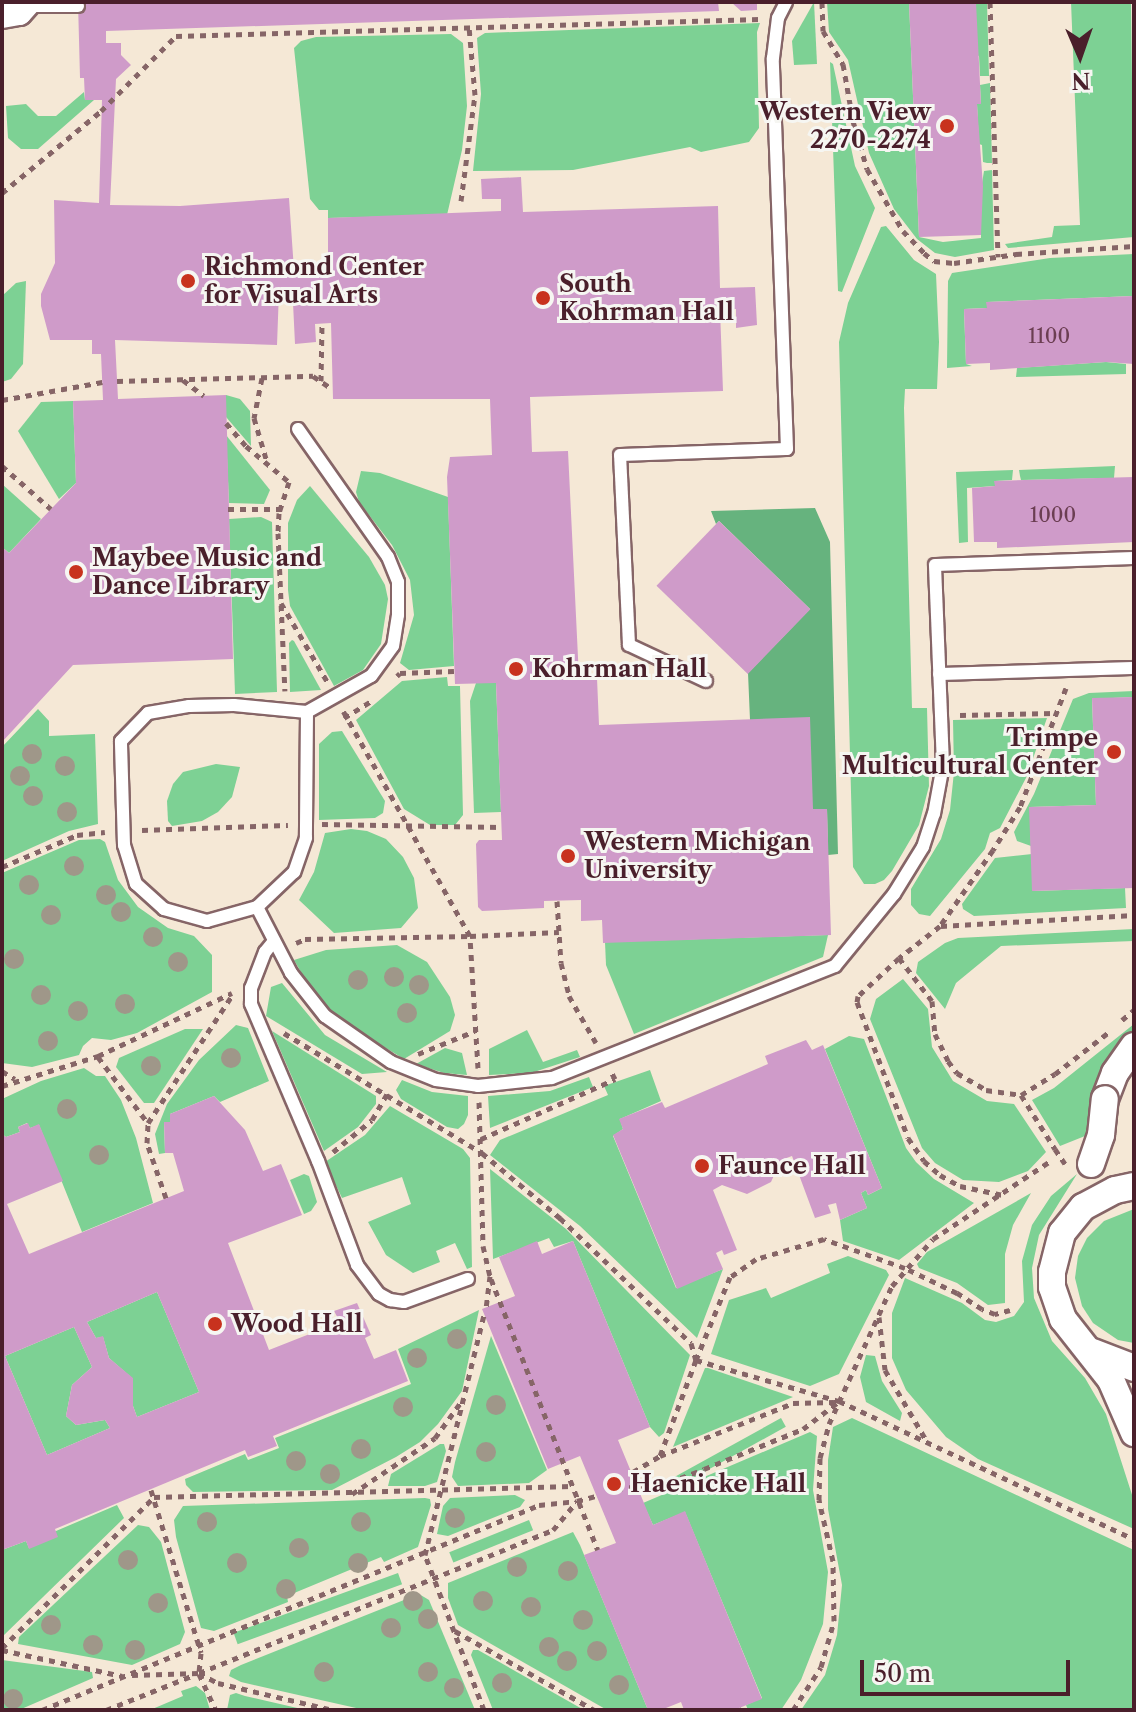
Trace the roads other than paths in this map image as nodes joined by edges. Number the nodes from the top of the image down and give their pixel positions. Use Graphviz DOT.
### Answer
graph roads {
  1 [pos="786,2"];
  2 [pos="78,6"];
  3 [pos="19,8"];
  4 [pos="298,429"];
  5 [pos="1134,558"];
  6 [pos="1134,668"];
  7 [pos="939,674"];
  8 [pos="706,681"];
  9 [pos="307,712"];
  10 [pos="257,907"];
  11 [pos="274,941"];
  12 [pos="1134,1046"];
  13 [pos="1134,1186"];
  14 [pos="1083,1207"];
  15 [pos="468,1279"];
  16 [pos="1087,1348"];
  17 [pos="1134,1368"];
  18 [pos="1134,1433"];
  1 -- 8 [label="lane"];
  2 -- 3 [label="lane"];
  4 -- 9 [label="lane"];
  5 -- 7 [label="lane"];
  6 -- 7 [label="lane"];
  7 -- 11 [label="lane"];
  9 -- 10 [label="lane"];
  9 -- 10 [label="lane"];
  10 -- 11 [label="lane"];
  11 -- 15 [label="lane"];
  12 -- 14 [label="street, bridge"];
  13 -- 14 [label="street"];
  14 -- 16 [label="street"];
  16 -- 17 [label="street"];
  16 -- 18 [label="street"];
}
